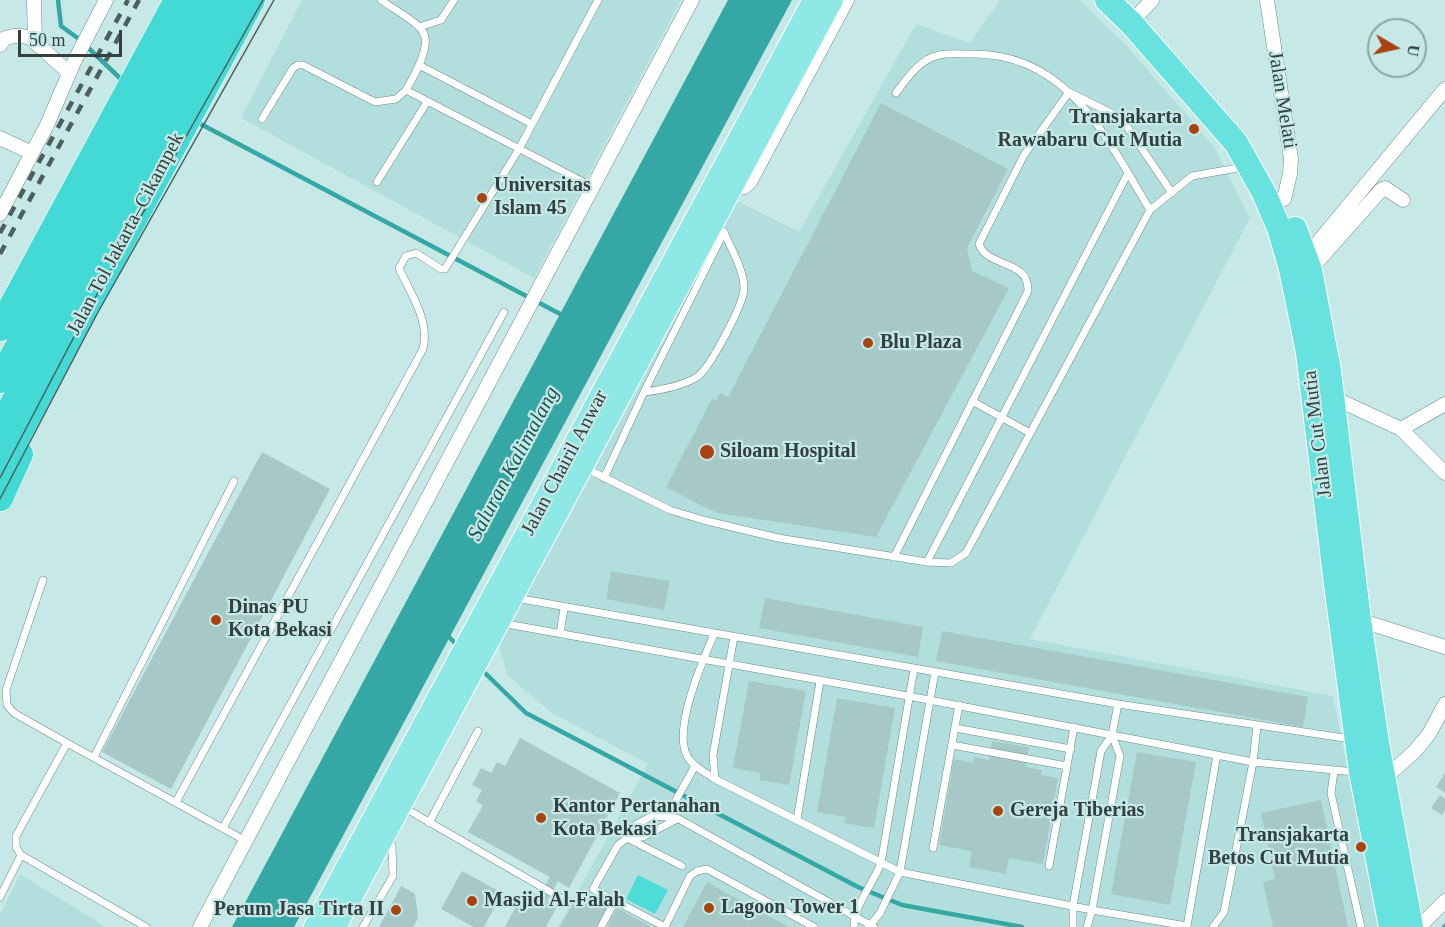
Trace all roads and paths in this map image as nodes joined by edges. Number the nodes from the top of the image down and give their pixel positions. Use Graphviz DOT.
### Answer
graph roads {
  1 [pos="34,0"];
  2 [pos="106,0"];
  3 [pos="177,0"];
  4 [pos="205,0"];
  5 [pos="230,0"];
  6 [pos="252,0"];
  7 [pos="381,0"];
  8 [pos="454,0"];
  9 [pos="598,0"];
  10 [pos="692,0"];
  11 [pos="814,0"];
  12 [pos="832,0"];
  13 [pos="847,0"];
  14 [pos="1107,0"];
  15 [pos="1267,0"];
  16 [pos="1138,9"];
  17 [pos="419,27"];
  18 [pos="35,42"];
  19 [pos="0,45"];
  20 [pos="419,65"];
  21 [pos="71,68"];
  22 [pos="1445,89"];
  23 [pos="406,90"];
  24 [pos="1069,92"];
  25 [pos="896,93"];
  26 [pos="427,102"];
  27 [pos="262,119"];
  28 [pos="532,124"];
  29 [pos="0,138"];
  30 [pos="519,149"];
  31 [pos="32,153"];
  32 [pos="1249,166"];
  33 [pos="1128,173"];
  34 [pos="377,182"];
  35 [pos="724,184"];
  36 [pos="593,187"];
  37 [pos="1172,193"];
  38 [pos="1284,199"];
  39 [pos="1403,200"];
  40 [pos="1150,210"];
  41 [pos="0,214"];
  42 [pos="720,225"];
  43 [pos="1307,264"];
  44 [pos="504,312"];
  45 [pos="0,328"];
  46 [pos="0,380"];
  47 [pos="644,392"];
  48 [pos="1332,397"];
  49 [pos="972,400"];
  50 [pos="1445,404"];
  51 [pos="32,410"];
  52 [pos="1001,418"];
  53 [pos="0,428"];
  54 [pos="1401,429"];
  55 [pos="1030,433"];
  56 [pos="575,462"];
  57 [pos="0,468"];
  58 [pos="1444,469"];
  59 [pos="604,478"];
  60 [pos="234,481"];
  61 [pos="0,498"];
  62 [pos="894,557"];
  63 [pos="927,562"];
  64 [pos="43,580"];
  65 [pos="512,597"];
  66 [pos="564,608"];
  67 [pos="1359,620"];
  68 [pos="498,623"];
  69 [pos="560,634"];
  70 [pos="714,634"];
  71 [pos="734,637"];
  72 [pos="479,640"];
  73 [pos="1445,647"];
  74 [pos="703,660"];
  75 [pos="730,665"];
  76 [pos="914,669"];
  77 [pos="935,672"];
  78 [pos="820,681"];
  79 [pos="908,696"];
  80 [pos="930,700"];
  81 [pos="1118,704"];
  82 [pos="1445,704"];
  83 [pos="959,705"];
  84 [pos="1257,726"];
  85 [pos="1074,727"];
  86 [pos="955,728"];
  87 [pos="478,731"];
  88 [pos="1112,735"];
  89 [pos="1367,742"];
  90 [pos="67,743"];
  91 [pos="952,745"];
  92 [pos="1071,749"];
  93 [pos="1217,755"];
  94 [pos="94,757"];
  95 [pos="1253,762"];
  96 [pos="695,766"];
  97 [pos="1067,766"];
  98 [pos="1334,771"];
  99 [pos="1376,774"];
  100 [pos="715,779"];
  101 [pos="393,801"];
  102 [pos="176,802"];
  103 [pos="667,816"];
  104 [pos="677,818"];
  105 [pos="797,820"];
  106 [pos="429,823"];
  107 [pos="223,828"];
  108 [pos="627,838"];
  109 [pos="382,840"];
  110 [pos="246,841"];
  111 [pos="933,848"];
  112 [pos="21,855"];
  113 [pos="881,863"];
  114 [pos="682,866"];
  115 [pos="1049,866"];
  116 [pos="900,872"];
  117 [pos="0,897"];
  118 [pos="561,898"];
  119 [pos="615,901"];
  120 [pos="1445,901"];
  121 [pos="1073,906"];
  122 [pos="1092,910"];
  123 [pos="854,916"];
  124 [pos="1190,926"];
  125 [pos="1404,926"];
  126 [pos="146,927"];
  127 [pos="200,927"];
  128 [pos="315,927"];
  129 [pos="335,927"];
  130 [pos="363,927"];
  131 [pos="601,927"];
  132 [pos="814,927"];
  133 [pos="854,927"];
  134 [pos="871,927"];
  135 [pos="1073,927"];
  136 [pos="1087,927"];
  137 [pos="1213,927"];
  138 [pos="1361,927"];
  1 -- 18 [label="street"];
  2 -- 21 [label="street"];
  3 -- 45 [label="highway"];
  4 -- 46 [label="highway"];
  5 -- 53 [label="highway"];
  6 -- 51 [label="highway, Jalan Tol Jakarta–Cikampek"];
  7 -- 17 [label="lane"];
  8 -- 17 [label="lane"];
  9 -- 28 [label="lane"];
  10 -- 36 [label="street"];
  11 -- 35 [label="main road, Jalan Chairil Anwar"];
  12 -- 35 [label="main road, Jalan Chairil Anwar"];
  13 -- 35 [label="street"];
  14 -- 16 [label="highway, Jalan Cut Mutia"];
  15 -- 38 [label="street, Jalan Melati"];
  16 -- 32 [label="highway, Jalan Cut Mutia"];
  16 -- 38 [label="highway, Jalan Cut Mutia"];
  17 -- 20 [label="lane"];
  18 -- 19 [label="street"];
  18 -- 21 [label="street"];
  20 -- 23 [label="lane"];
  20 -- 28 [label="lane"];
  21 -- 31 [label="street"];
  22 -- 43 [label="street"];
  23 -- 26 [label="lane"];
  23 -- 27 [label="lane"];
  24 -- 25 [label="lane"];
  24 -- 33 [label="lane"];
  24 -- 37 [label="lane"];
  24 -- 49 [label="lane"];
  26 -- 30 [label="lane"];
  26 -- 34 [label="lane"];
  28 -- 30 [label="lane"];
  29 -- 31 [label="street"];
  30 -- 36 [label="lane"];
  30 -- 102 [label="lane"];
  31 -- 41 [label="street"];
  32 -- 37 [label="lane"];
  32 -- 89 [label="highway, Jalan Cut Mutia"];
  33 -- 40 [label="lane"];
  33 -- 52 [label="lane"];
  35 -- 42 [label="main road, Jalan Chairil Anwar"];
  35 -- 56 [label="main road, Jalan Chairil Anwar"];
  36 -- 110 [label="street"];
  37 -- 40 [label="lane"];
  38 -- 43 [label="highway, Jalan Cut Mutia"];
  39 -- 43 [label="street"];
  40 -- 55 [label="lane"];
  42 -- 47 [label="lane"];
  42 -- 47 [label="lane"];
  42 -- 56 [label="main road, Jalan Chairil Anwar"];
  43 -- 48 [label="highway, Jalan Cut Mutia"];
  44 -- 107 [label="lane"];
  47 -- 59 [label="lane"];
  48 -- 54 [label="street"];
  48 -- 67 [label="highway, Jalan Cut Mutia"];
  49 -- 52 [label="lane"];
  49 -- 62 [label="lane"];
  50 -- 54 [label="street"];
  51 -- 57 [label="highway, Jalan Tol Jakarta–Cikampek"];
  51 -- 61 [label="highway"];
  52 -- 55 [label="lane"];
  52 -- 63 [label="lane"];
  54 -- 58 [label="street"];
  55 -- 63 [label="lane"];
  56 -- 59 [label="lane"];
  56 -- 65 [label="main road, Jalan Chairil Anwar"];
  56 -- 72 [label="main road, Jalan Chairil Anwar"];
  59 -- 62 [label="lane"];
  60 -- 94 [label="lane"];
  62 -- 63 [label="lane"];
  64 -- 90 [label="lane"];
  65 -- 66 [label="lane"];
  65 -- 68 [label="main road, Jalan Chairil Anwar"];
  66 -- 69 [label="lane"];
  66 -- 70 [label="lane"];
  67 -- 73 [label="street"];
  67 -- 89 [label="highway, Jalan Cut Mutia"];
  68 -- 69 [label="lane"];
  68 -- 72 [label="main road, Jalan Chairil Anwar"];
  69 -- 74 [label="lane"];
  70 -- 71 [label="lane"];
  70 -- 74 [label="lane"];
  71 -- 75 [label="lane"];
  71 -- 76 [label="lane"];
  72 -- 101 [label="main road, Jalan Chairil Anwar"];
  74 -- 75 [label="lane"];
  74 -- 96 [label="lane"];
  75 -- 78 [label="lane"];
  75 -- 100 [label="lane"];
  76 -- 77 [label="lane"];
  76 -- 79 [label="lane"];
  77 -- 80 [label="lane"];
  77 -- 81 [label="lane"];
  78 -- 79 [label="lane"];
  78 -- 105 [label="lane"];
  79 -- 80 [label="lane"];
  79 -- 113 [label="lane"];
  80 -- 83 [label="lane"];
  80 -- 116 [label="lane"];
  81 -- 84 [label="lane"];
  81 -- 88 [label="lane"];
  82 -- 99 [label="street"];
  83 -- 85 [label="lane"];
  83 -- 86 [label="lane"];
  84 -- 89 [label="lane"];
  84 -- 95 [label="lane"];
  85 -- 88 [label="lane"];
  85 -- 92 [label="lane"];
  86 -- 91 [label="lane"];
  86 -- 92 [label="lane"];
  87 -- 106 [label="lane"];
  88 -- 93 [label="lane"];
  88 -- 121 [label="lane"];
  88 -- 122 [label="lane"];
  89 -- 99 [label="highway, Jalan Cut Mutia"];
  90 -- 94 [label="lane"];
  90 -- 112 [label="lane"];
  91 -- 97 [label="lane"];
  91 -- 111 [label="lane"];
  92 -- 97 [label="lane"];
  93 -- 95 [label="lane"];
  93 -- 124 [label="lane"];
  94 -- 102 [label="lane"];
  95 -- 98 [label="lane"];
  95 -- 137 [label="lane"];
  96 -- 100 [label="lane"];
  96 -- 103 [label="lane"];
  97 -- 115 [label="lane"];
  98 -- 99 [label="lane"];
  98 -- 138 [label="lane"];
  99 -- 125 [label="highway, Jalan Cut Mutia"];
  100 -- 105 [label="lane"];
  101 -- 106 [label="lane"];
  101 -- 109 [label="main road, Jalan Chairil Anwar"];
  101 -- 128 [label="main road, Jalan Chairil Anwar"];
  102 -- 107 [label="lane"];
  103 -- 104 [label="lane"];
  103 -- 108 [label="lane"];
  104 -- 108 [label="lane"];
  104 -- 123 [label="lane"];
  105 -- 113 [label="lane"];
  106 -- 118 [label="lane"];
  107 -- 110 [label="lane"];
  108 -- 114 [label="lane"];
  108 -- 119 [label="lane"];
  109 -- 129 [label="main road, Jalan Chairil Anwar"];
  109 -- 130 [label="lane"];
  110 -- 127 [label="street"];
  112 -- 117 [label="lane"];
  112 -- 126 [label="lane"];
  113 -- 116 [label="lane"];
  113 -- 123 [label="lane"];
  116 -- 121 [label="lane"];
  116 -- 134 [label="lane"];
  119 -- 131 [label="lane"];
  119 -- 132 [label="lane"];
  120 -- 125 [label="street"];
  121 -- 122 [label="lane"];
  121 -- 135 [label="lane"];
  122 -- 124 [label="lane"];
  122 -- 136 [label="lane"];
  123 -- 133 [label="lane"];
  123 -- 134 [label="lane"];
}
